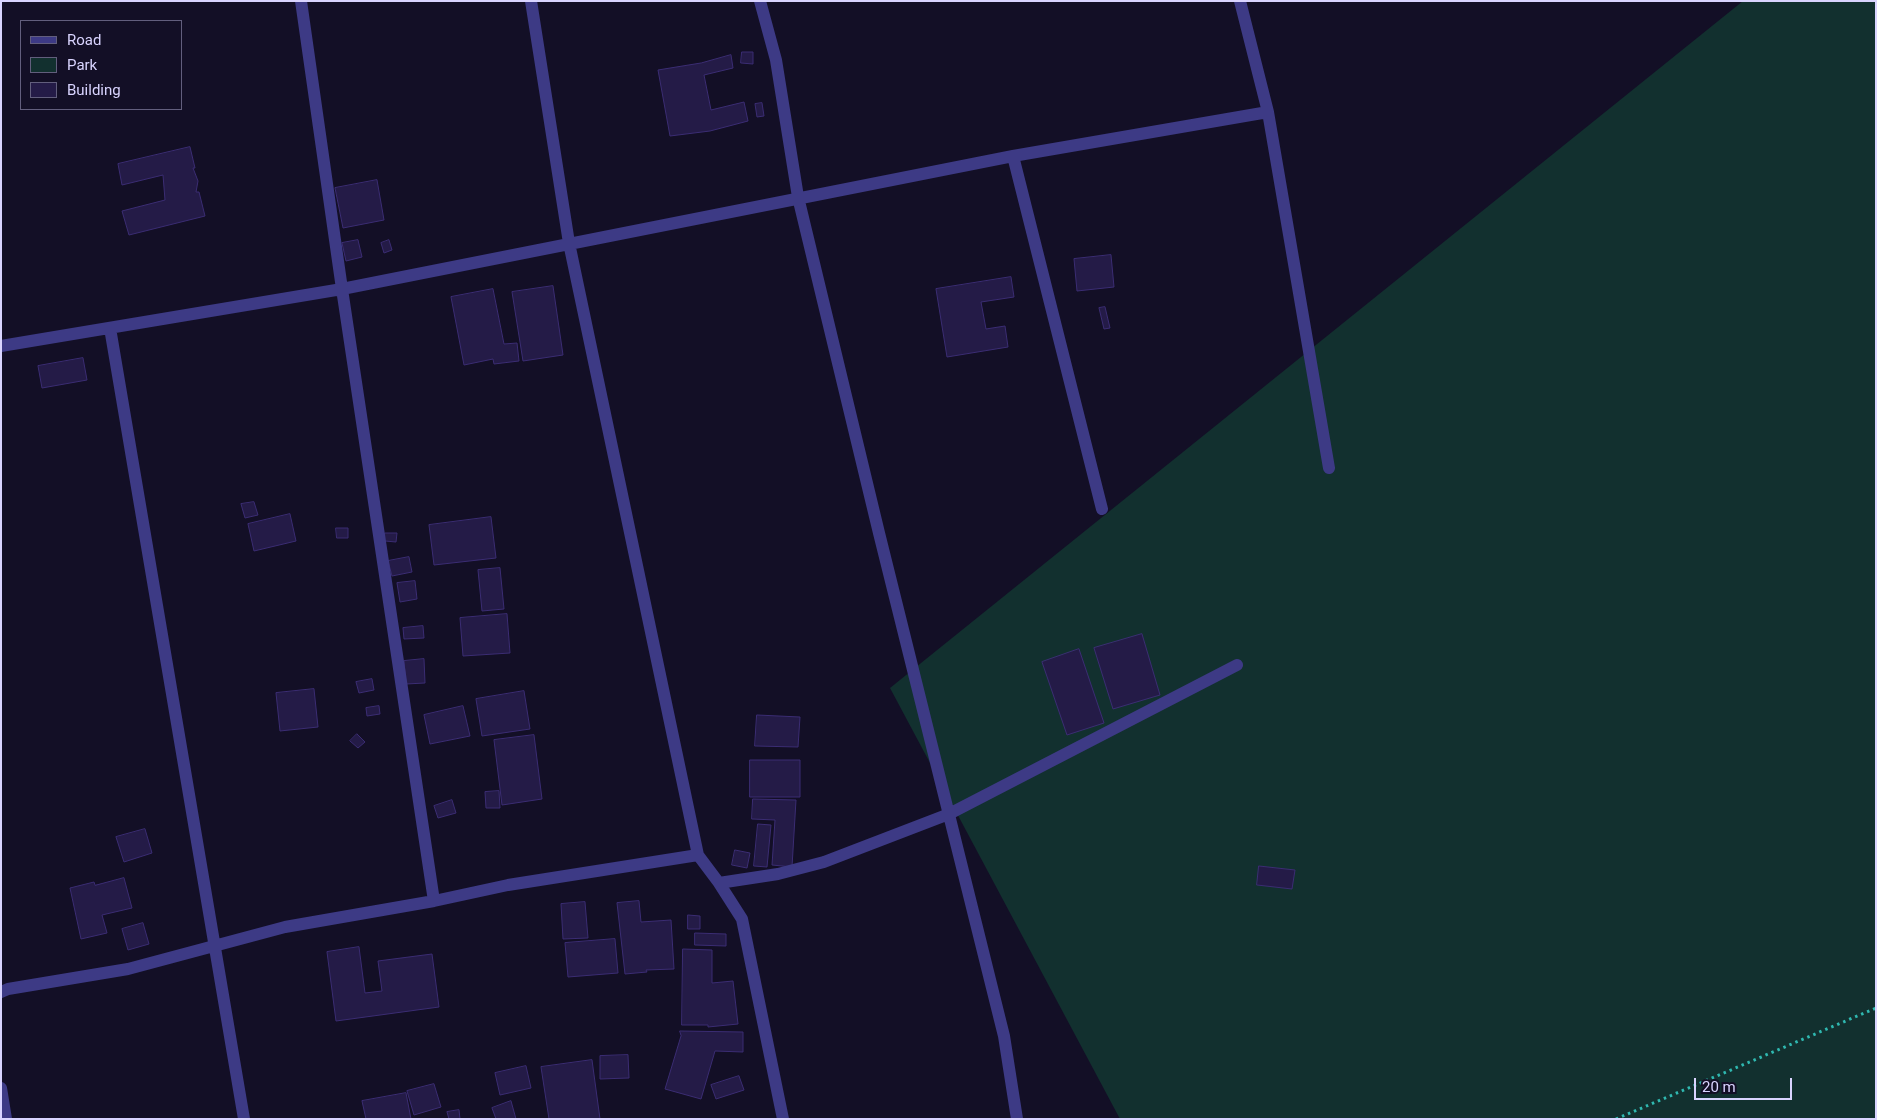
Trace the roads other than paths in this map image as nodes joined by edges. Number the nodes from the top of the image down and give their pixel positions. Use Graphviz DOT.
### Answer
graph roads {
  1 [pos="301,1"];
  2 [pos="531,1"];
  3 [pos="760,1"];
  4 [pos="1240,1"];
  5 [pos="1268,112"];
  6 [pos="1014,156"];
  7 [pos="798,197"];
  8 [pos="569,243"];
  9 [pos="342,289"];
  10 [pos="110,328"];
  11 [pos="1,346"];
  12 [pos="1329,468"];
  13 [pos="1102,509"];
  14 [pos="1238,666"];
  15 [pos="949,814"];
  16 [pos="698,855"];
  17 [pos="719,883"];
  18 [pos="434,901"];
  19 [pos="215,946"];
  20 [pos="1,992"];
  21 [pos="1,1088"];
  22 [pos="6,1119"];
  23 [pos="244,1119"];
  24 [pos="783,1119"];
  25 [pos="1017,1119"];
  1 -- 9 [label="street"];
  2 -- 8 [label="street"];
  3 -- 7 [label="street"];
  4 -- 5 [label="street"];
  5 -- 6 [label="street"];
  5 -- 12 [label="street"];
  6 -- 7 [label="street"];
  6 -- 13 [label="street"];
  7 -- 8 [label="street"];
  7 -- 15 [label="street"];
  8 -- 9 [label="street"];
  8 -- 16 [label="street"];
  9 -- 10 [label="street"];
  9 -- 18 [label="street"];
  10 -- 11 [label="street"];
  10 -- 19 [label="street"];
  14 -- 15 [label="street"];
  15 -- 17 [label="street"];
  15 -- 25 [label="street"];
  16 -- 17 [label="street"];
  16 -- 18 [label="street"];
  17 -- 24 [label="street"];
  18 -- 19 [label="street"];
  19 -- 20 [label="street"];
  19 -- 23 [label="street"];
  21 -- 22 [label="street"];
}
